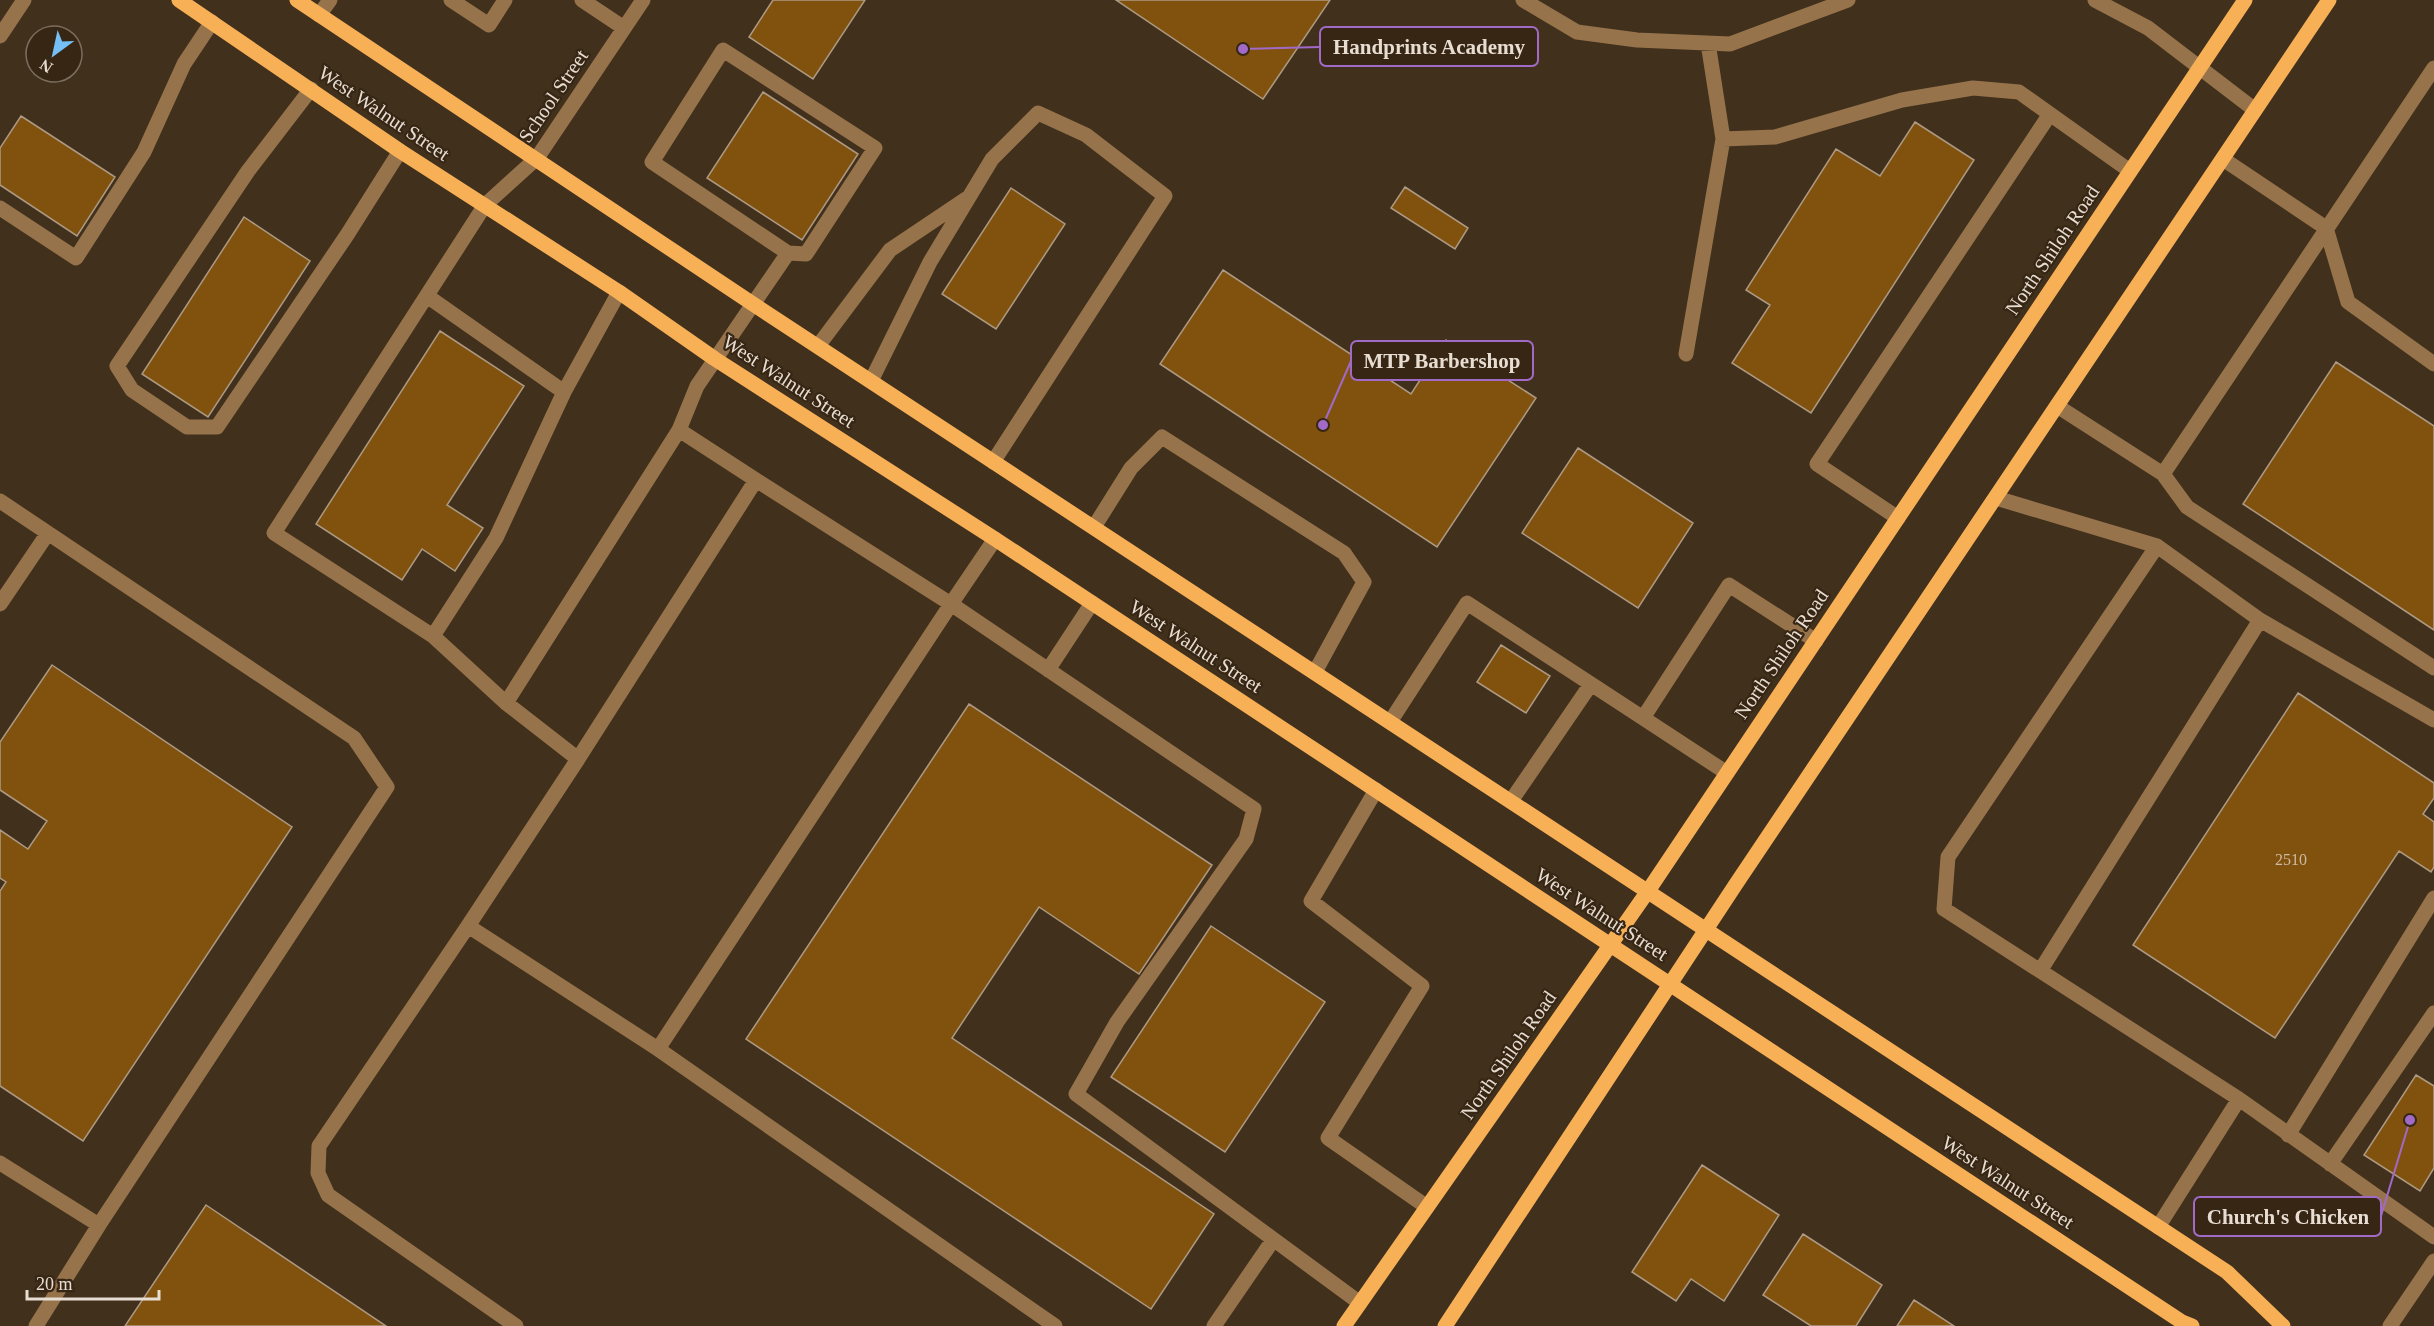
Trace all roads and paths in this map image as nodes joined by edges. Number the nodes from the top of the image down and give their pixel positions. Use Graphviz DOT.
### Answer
graph roads {
  1 [pos="24,0"];
  2 [pos="179,0"];
  3 [pos="297,0"];
  4 [pos="330,0"];
  5 [pos="451,0"];
  6 [pos="506,0"];
  7 [pos="582,0"];
  8 [pos="643,0"];
  9 [pos="1523,0"];
  10 [pos="1848,0"];
  11 [pos="2095,0"];
  12 [pos="2245,0"];
  13 [pos="2329,0"];
  14 [pos="320,15"];
  15 [pos="212,22"];
  16 [pos="624,28"];
  17 [pos="0,36"];
  18 [pos="1708,43"];
  19 [pos="2200,67"];
  20 [pos="2434,68"];
  21 [pos="311,89"];
  22 [pos="2255,110"];
  23 [pos="2050,114"];
  24 [pos="1723,139"];
  25 [pos="400,151"];
  26 [pos="537,158"];
  27 [pos="2223,159"];
  28 [pos="2130,171"];
  29 [pos="971,195"];
  30 [pos="485,205"];
  31 [pos="0,208"];
  32 [pos="2326,228"];
  33 [pos="788,253"];
  34 [pos="619,292"];
  35 [pos="427,296"];
  36 [pos="753,304"];
  37 [pos="818,346"];
  38 [pos="1686,354"];
  39 [pos="715,359"];
  40 [pos="2434,364"];
  41 [pos="871,381"];
  42 [pos="564,392"];
  43 [pos="2057,406"];
  44 [pos="679,430"];
  45 [pos="993,462"];
  46 [pos="2163,474"];
  47 [pos="756,480"];
  48 [pos="1996,498"];
  49 [pos="0,501"];
  50 [pos="1898,518"];
  51 [pos="1094,527"];
  52 [pos="48,533"];
  53 [pos="995,539"];
  54 [pos="2157,546"];
  55 [pos="1092,603"];
  56 [pos="0,604"];
  57 [pos="951,604"];
  58 [pos="2260,620"];
  59 [pos="433,636"];
  60 [pos="1816,641"];
  61 [pos="2434,668"];
  62 [pos="1048,670"];
  63 [pos="1315,672"];
  64 [pos="1592,684"];
  65 [pos="506,703"];
  66 [pos="1643,718"];
  67 [pos="2434,720"];
  68 [pos="1390,722"];
  69 [pos="578,759"];
  70 [pos="1727,773"];
  71 [pos="1376,790"];
  72 [pos="1511,801"];
  73 [pos="1648,891"];
  74 [pos="2434,898"];
  75 [pos="468,926"];
  76 [pos="1706,929"];
  77 [pos="1611,945"];
  78 [pos="2040,971"];
  79 [pos="1670,984"];
  80 [pos="2434,1013"];
  81 [pos="658,1048"];
  82 [pos="2239,1099"];
  83 [pos="2288,1135"];
  84 [pos="0,1163"];
  85 [pos="2330,1164"];
  86 [pos="1427,1207"];
  87 [pos="99,1225"];
  88 [pos="2158,1227"];
  89 [pos="2434,1237"];
  90 [pos="1274,1240"];
  91 [pos="2434,1261"];
  92 [pos="1360,1303"];
  93 [pos="36,1326"];
  94 [pos="516,1326"];
  95 [pos="1055,1326"];
  96 [pos="1214,1326"];
  97 [pos="1344,1326"];
  98 [pos="1445,1326"];
  99 [pos="2192,1326"];
  100 [pos="2283,1326"];
  101 [pos="2390,1326"];
  1 -- 17 [label="street"];
  2 -- 15 [label="main road, West Walnut Street"];
  3 -- 14 [label="main road"];
  4 -- 14 [label="street"];
  5 -- 6 [label="street"];
  7 -- 16 [label="street"];
  8 -- 16 [label="street, School Street"];
  9 -- 18 [label="street"];
  10 -- 18 [label="street"];
  11 -- 19 [label="street"];
  12 -- 19 [label="main road, North Shiloh Road"];
  13 -- 22 [label="main road"];
  14 -- 26 [label="main road"];
  15 -- 21 [label="main road, West Walnut Street"];
  15 -- 31 [label="street"];
  16 -- 26 [label="street, School Street"];
  18 -- 24 [label="street"];
  19 -- 22 [label="street"];
  19 -- 28 [label="main road, North Shiloh Road"];
  20 -- 32 [label="street"];
  21 -- 25 [label="main road, West Walnut Street"];
  21 -- 25 [label="street"];
  22 -- 27 [label="main road"];
  23 -- 24 [label="street"];
  23 -- 28 [label="street"];
  23 -- 50 [label="street"];
  24 -- 38 [label="street"];
  25 -- 30 [label="main road, West Walnut Street"];
  26 -- 30 [label="street, School Street"];
  26 -- 36 [label="main road"];
  27 -- 32 [label="street"];
  27 -- 43 [label="main road"];
  28 -- 50 [label="main road, North Shiloh Road"];
  29 -- 37 [label="street"];
  29 -- 41 [label="street"];
  29 -- 45 [label="street"];
  30 -- 34 [label="main road, West Walnut Street"];
  30 -- 35 [label="street, School Street"];
  32 -- 40 [label="street"];
  32 -- 46 [label="street"];
  33 -- 33 [label="street"];
  33 -- 36 [label="street"];
  34 -- 39 [label="main road, West Walnut Street"];
  34 -- 42 [label="street"];
  35 -- 42 [label="street"];
  35 -- 59 [label="street, School Street"];
  36 -- 37 [label="main road"];
  36 -- 39 [label="street"];
  37 -- 41 [label="main road"];
  39 -- 44 [label="street"];
  39 -- 53 [label="main road, West Walnut Street"];
  41 -- 45 [label="main road"];
  42 -- 59 [label="street"];
  43 -- 46 [label="street"];
  43 -- 48 [label="main road"];
  44 -- 47 [label="street"];
  44 -- 65 [label="street"];
  45 -- 51 [label="main road"];
  46 -- 61 [label="street"];
  47 -- 57 [label="street"];
  47 -- 69 [label="street"];
  48 -- 54 [label="street"];
  48 -- 76 [label="main road"];
  49 -- 52 [label="street"];
  50 -- 60 [label="main road, North Shiloh Road"];
  51 -- 63 [label="main road"];
  51 -- 63 [label="street"];
  52 -- 56 [label="street"];
  52 -- 87 [label="street"];
  53 -- 55 [label="main road, West Walnut Street"];
  53 -- 57 [label="street"];
  54 -- 58 [label="street"];
  54 -- 78 [label="street"];
  55 -- 62 [label="street"];
  55 -- 71 [label="main road, West Walnut Street"];
  57 -- 62 [label="street"];
  57 -- 81 [label="street"];
  58 -- 67 [label="street"];
  58 -- 78 [label="street"];
  59 -- 65 [label="street"];
  60 -- 66 [label="street"];
  60 -- 70 [label="main road, North Shiloh Road"];
  62 -- 90 [label="street"];
  63 -- 68 [label="main road"];
  64 -- 66 [label="street"];
  64 -- 68 [label="street"];
  64 -- 72 [label="street"];
  65 -- 69 [label="street"];
  66 -- 70 [label="street"];
  68 -- 72 [label="main road"];
  69 -- 75 [label="street"];
  70 -- 73 [label="main road, North Shiloh Road"];
  71 -- 77 [label="main road, West Walnut Street"];
  71 -- 86 [label="street"];
  72 -- 73 [label="main road"];
  73 -- 76 [label="main road"];
  73 -- 77 [label="main road, North Shiloh Road"];
  74 -- 83 [label="street"];
  75 -- 81 [label="street"];
  75 -- 94 [label="street"];
  76 -- 79 [label="main road"];
  76 -- 88 [label="main road"];
  77 -- 79 [label="main road, West Walnut Street"];
  77 -- 86 [label="main road, North Shiloh Road"];
  78 -- 82 [label="street"];
  79 -- 98 [label="main road"];
  79 -- 99 [label="main road, West Walnut Street"];
  80 -- 85 [label="street"];
  81 -- 95 [label="street"];
  82 -- 83 [label="street"];
  82 -- 88 [label="street"];
  83 -- 85 [label="street"];
  84 -- 87 [label="street"];
  85 -- 89 [label="street"];
  86 -- 92 [label="main road, North Shiloh Road"];
  87 -- 93 [label="street"];
  88 -- 100 [label="main road"];
  90 -- 92 [label="street"];
  90 -- 96 [label="street"];
  91 -- 101 [label="street"];
  92 -- 97 [label="main road, North Shiloh Road"];
}
